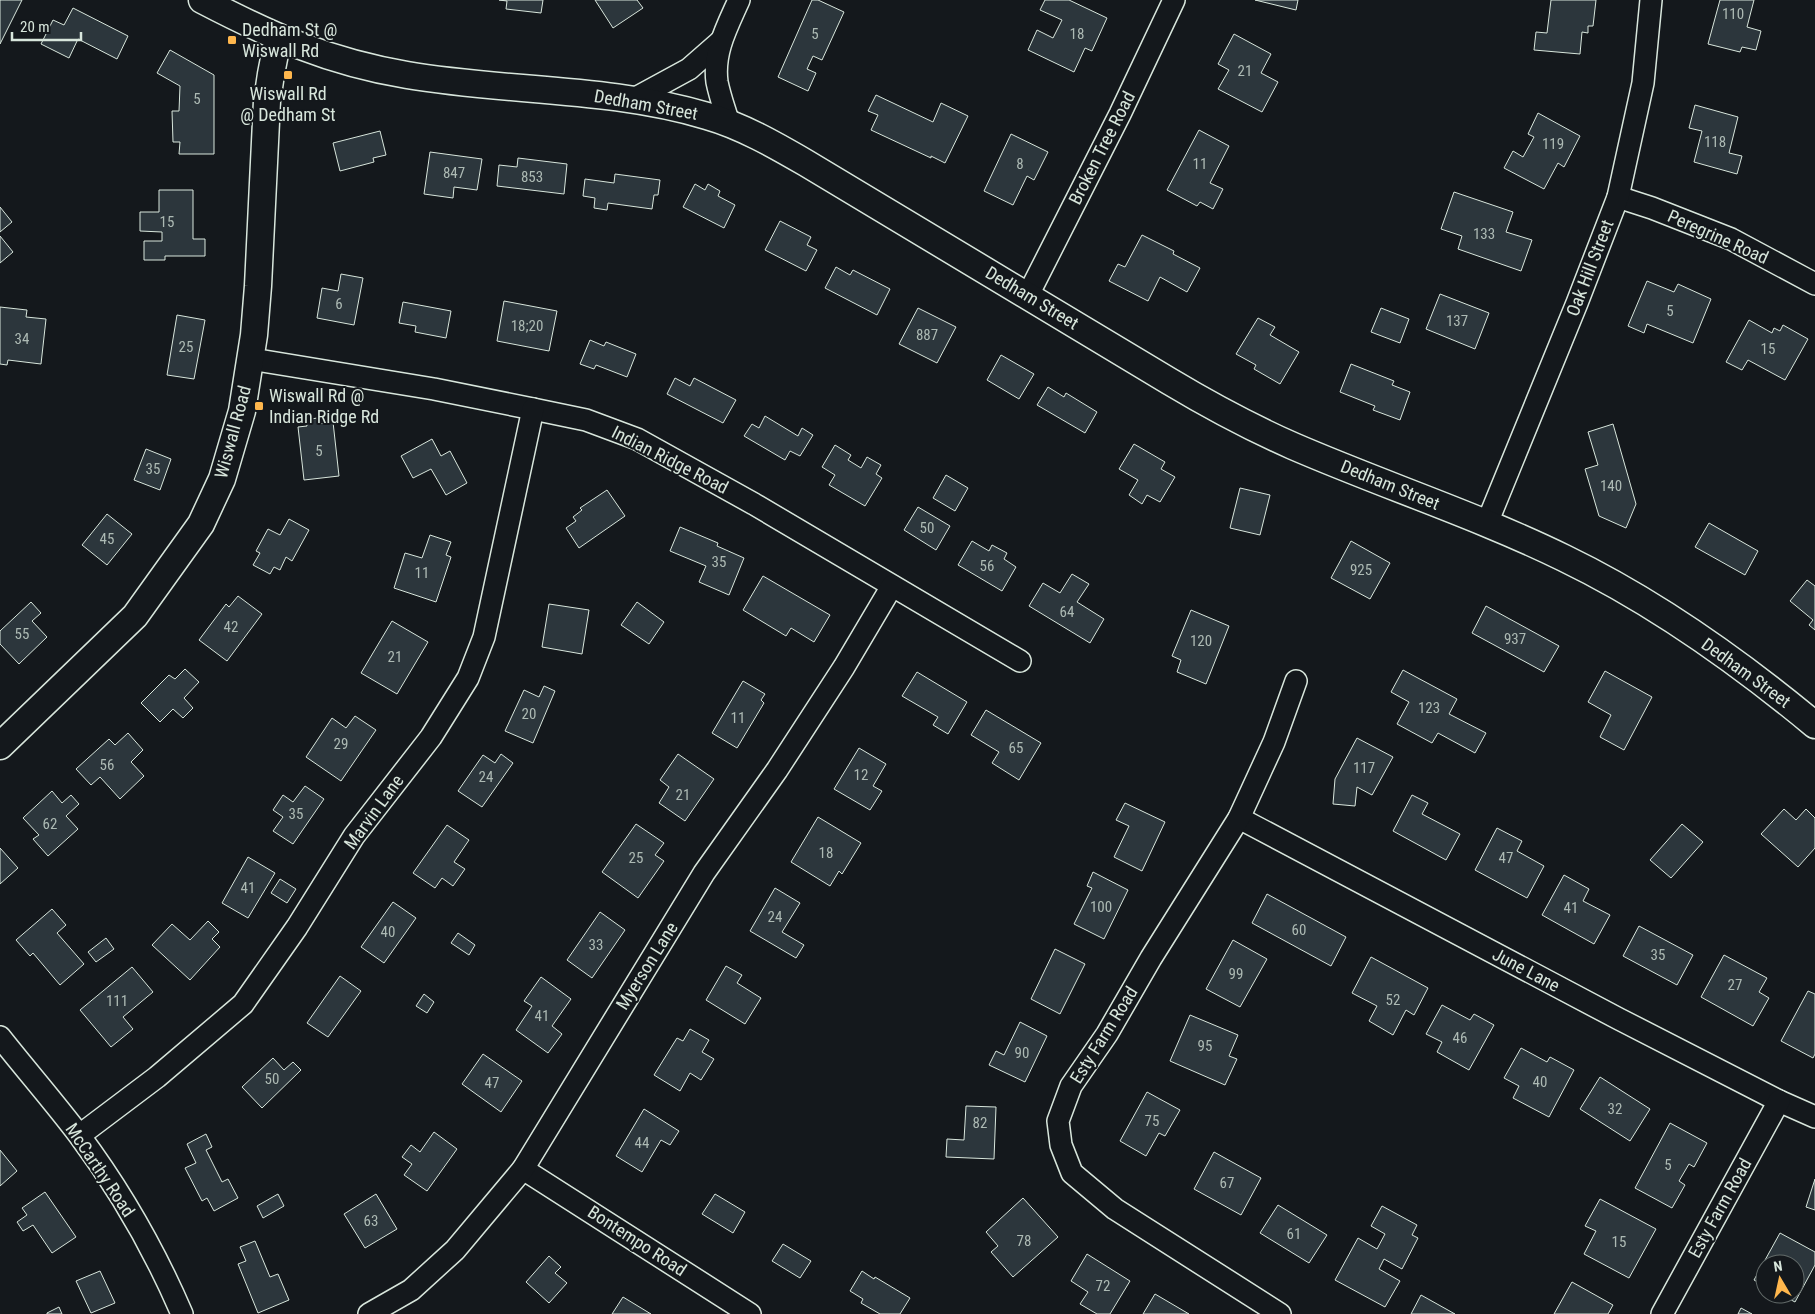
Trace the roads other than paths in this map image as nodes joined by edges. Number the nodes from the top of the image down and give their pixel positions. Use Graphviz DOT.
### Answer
graph roads {
  1 [pos="202,0"];
  2 [pos="739,0"];
  3 [pos="1174,0"];
  4 [pos="1651,0"];
  5 [pos="278,38"];
  6 [pos="721,41"];
  7 [pos="632,100"];
  8 [pos="729,124"];
  9 [pos="1618,197"];
  10 [pos="1815,284"];
  11 [pos="1028,295"];
  12 [pos="252,359"];
  13 [pos="533,409"];
  14 [pos="1487,523"];
  15 [pos="892,586"];
  16 [pos="1020,661"];
  17 [pos="1296,681"];
  18 [pos="1815,725"];
  19 [pos="0,746"];
  20 [pos="1239,818"];
  21 [pos="0,1037"];
  22 [pos="1779,1102"];
  23 [pos="1815,1117"];
  24 [pos="80,1136"];
  25 [pos="523,1169"];
  26 [pos="182,1314"];
  27 [pos="369,1314"];
  28 [pos="750,1314"];
  29 [pos="1280,1314"];
  30 [pos="1662,1314"];
  1 -- 5 [label="street, Dedham Street"];
  2 -- 6 [label="street"];
  3 -- 11 [label="street, Broken Tree Road"];
  4 -- 9 [label="street, Oak Hill Street"];
  5 -- 7 [label="street, Dedham Street"];
  5 -- 12 [label="street, Wiswall Road"];
  6 -- 7 [label="street"];
  6 -- 8 [label="street"];
  7 -- 8 [label="street, Dedham Street"];
  8 -- 11 [label="street, Dedham Street"];
  9 -- 10 [label="street, Peregrine Road"];
  9 -- 14 [label="street, Oak Hill Street"];
  11 -- 14 [label="street, Dedham Street"];
  12 -- 13 [label="street, Indian Ridge Road"];
  12 -- 19 [label="street, Wiswall Road"];
  13 -- 15 [label="street, Indian Ridge Road"];
  13 -- 24 [label="street, Marvin Lane"];
  14 -- 18 [label="street, Dedham Street"];
  15 -- 16 [label="street, Indian Ridge Road"];
  15 -- 25 [label="street, Myerson Lane"];
  17 -- 20 [label="street, Esty Farm Road"];
  20 -- 22 [label="street, June Lane"];
  20 -- 29 [label="street, Esty Farm Road"];
  21 -- 24 [label="street, McCarthy Road"];
  22 -- 23 [label="street, June Lane"];
  22 -- 30 [label="street, Esty Farm Road"];
  24 -- 26 [label="street, McCarthy Road"];
  25 -- 27 [label="street, Myerson Lane"];
  25 -- 28 [label="street, Bontempo Road"];
}
